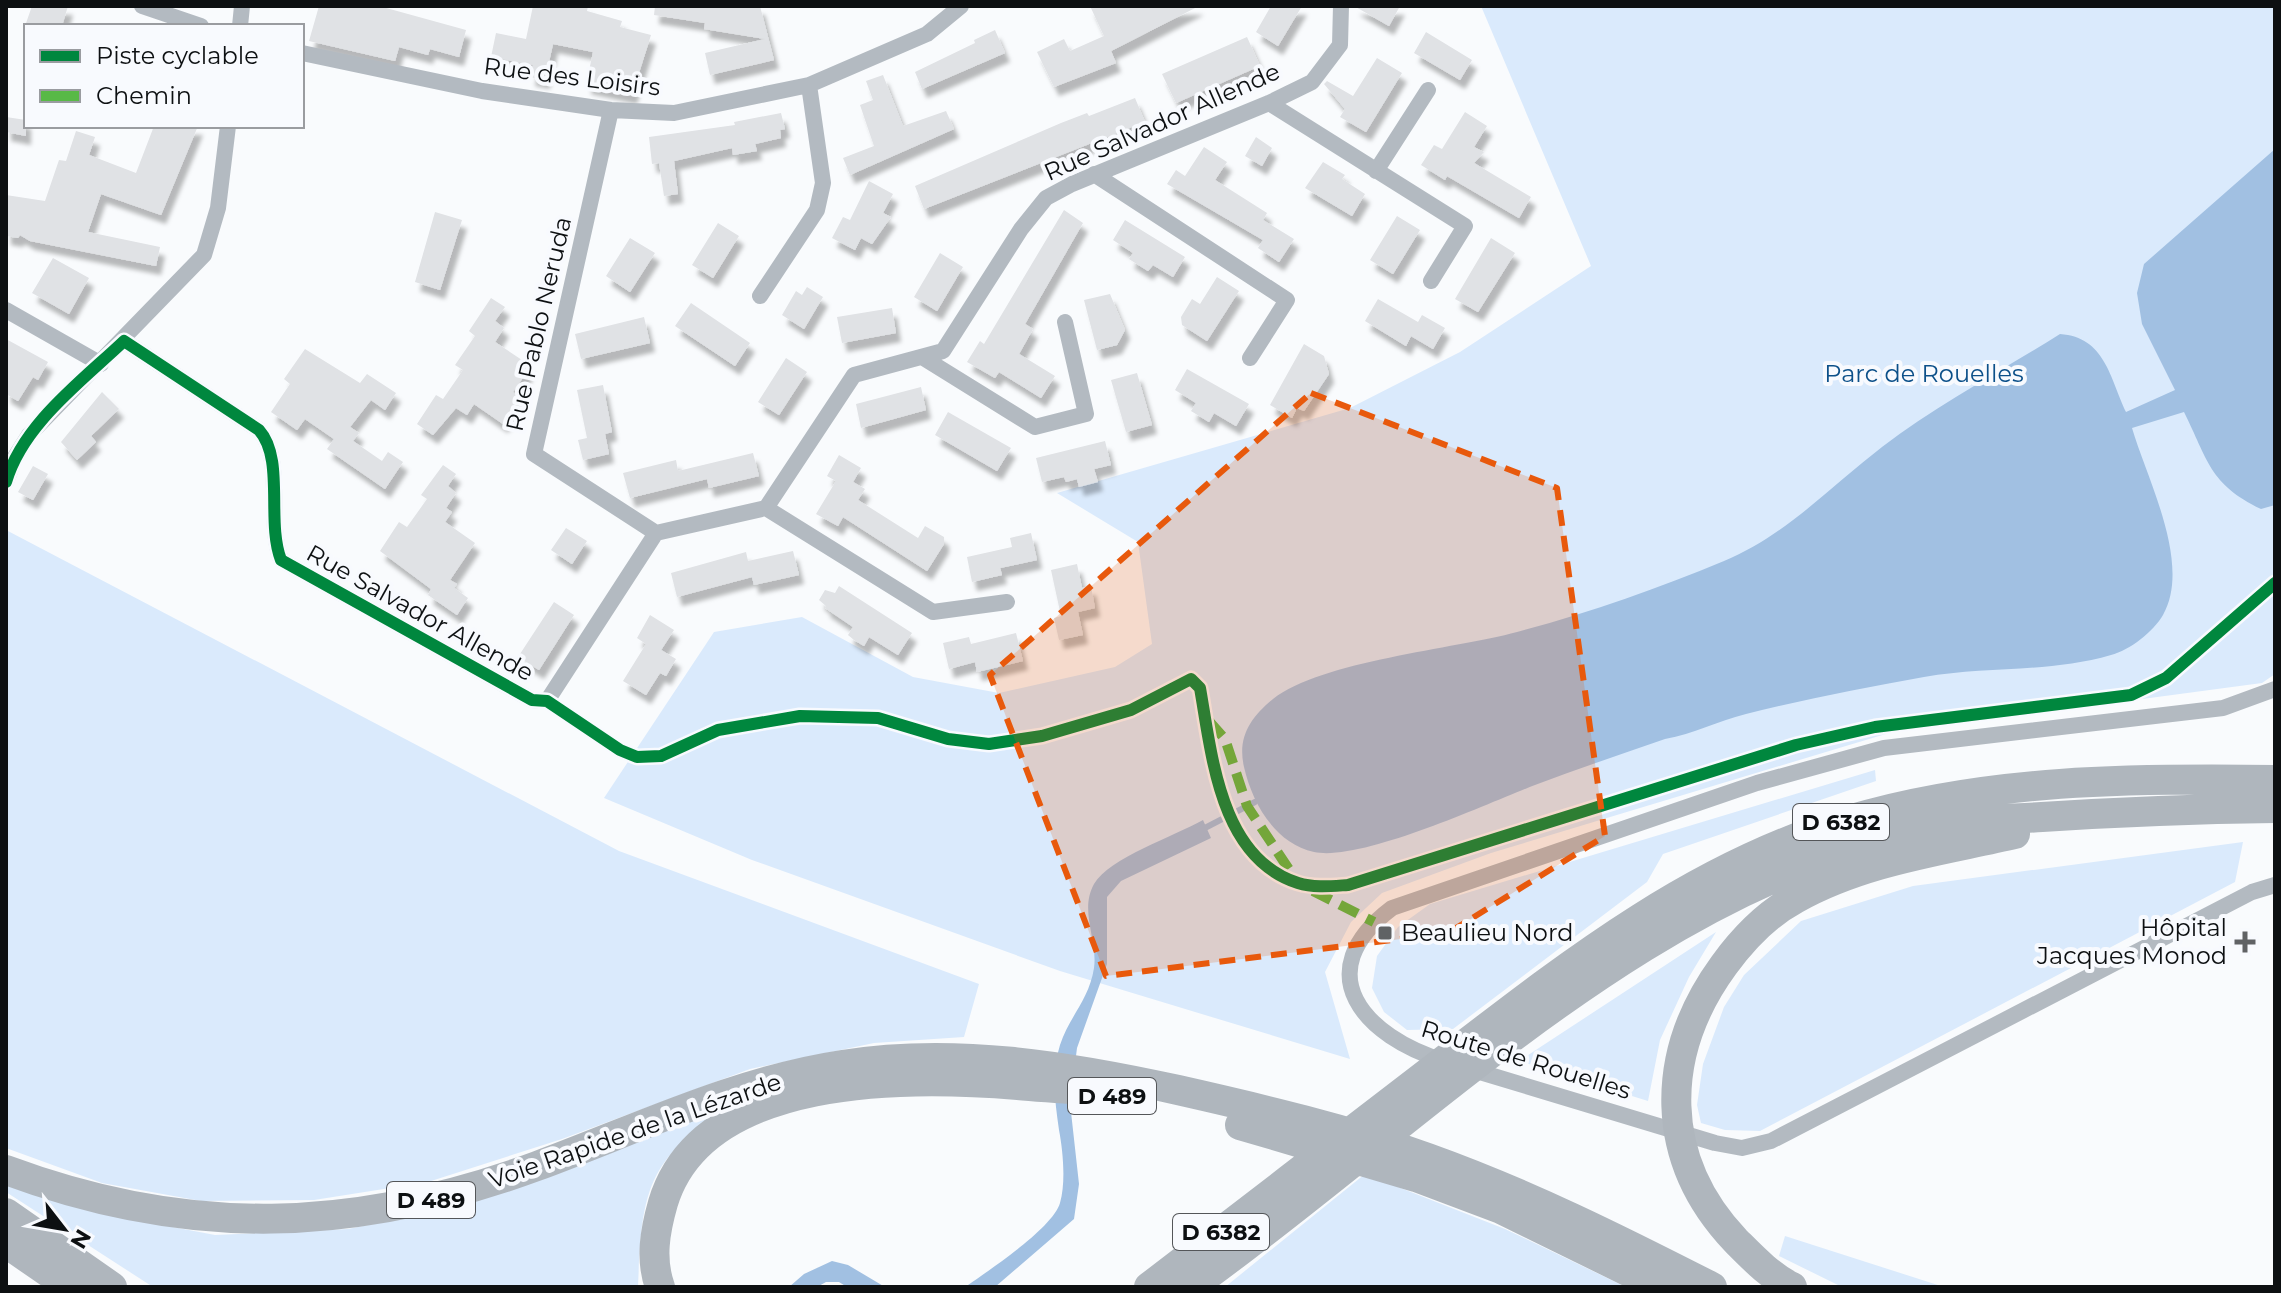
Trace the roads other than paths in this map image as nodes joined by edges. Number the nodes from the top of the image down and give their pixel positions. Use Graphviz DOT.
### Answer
graph roads {
  1 [pos="142,6"];
  2 [pos="961,6"];
  3 [pos="1341,6"];
  4 [pos="195,24"];
  5 [pos="304,53"];
  6 [pos="809,85"];
  7 [pos="1428,90"];
  8 [pos="1269,103"];
  9 [pos="611,110"];
  10 [pos="228,128"];
  11 [pos="1376,171"];
  12 [pos="1094,174"];
  13 [pos="1431,281"];
  14 [pos="760,296"];
  15 [pos="6,310"];
  16 [pos="1065,322"];
  17 [pos="124,341"];
  18 [pos="922,357"];
  19 [pos="1250,358"];
  20 [pos="101,364"];
  21 [pos="6,482"];
  22 [pos="766,508"];
  23 [pos="656,533"];
  24 [pos="1007,602"];
  25 [pos="2275,689"];
  26 [pos="2275,780"];
  27 [pos="2275,808"];
  28 [pos="2125,811"];
  29 [pos="2275,821"];
  30 [pos="2275,885"];
  31 [pos="6,1170"];
  32 [pos="6,1213"];
  33 [pos="6,1243"];
  34 [pos="70,1287"];
  35 [pos="112,1287"];
  36 [pos="660,1287"];
  37 [pos="1149,1287"];
  38 [pos="1191,1287"];
  39 [pos="1660,1287"];
  40 [pos="1712,1287"];
  41 [pos="1792,1287"];
  1 -- 4 [label="street"];
  2 -- 6 [label="street, Rue des Loisirs"];
  3 -- 8 [label="street, Rue Salvador Allende"];
  5 -- 9 [label="street, Rue des Loisirs"];
  6 -- 9 [label="street, Rue des Loisirs"];
  6 -- 14 [label="street"];
  7 -- 11 [label="street"];
  8 -- 11 [label="street"];
  8 -- 12 [label="street, Rue Salvador Allende"];
  9 -- 23 [label="street, Rue Pablo Neruda"];
  10 -- 17 [label="street"];
  11 -- 13 [label="street"];
  12 -- 18 [label="street, Rue Salvador Allende"];
  12 -- 19 [label="street"];
  15 -- 20 [label="street"];
  16 -- 18 [label="street"];
  17 -- 20 [label="street"];
  17 -- 23 [label="street, Rue Salvador Allende"];
  18 -- 22 [label="street, Rue Salvador Allende"];
  20 -- 21 [label="street"];
  22 -- 23 [label="street"];
  22 -- 24 [label="street"];
  25 -- 30 [label="street, Route de Rouelles"];
  26 -- 37 [label="highway, D 6382"];
  27 -- 28 [label="highway, D 6382"];
  28 -- 29 [label="highway"];
  28 -- 38 [label="highway, D 6382"];
  28 -- 41 [label="highway"];
  31 -- 40 [label="highway, Voie Rapide de la Lézarde / D 489"];
  32 -- 35 [label="highway"];
  33 -- 34 [label="highway"];
  36 -- 39 [label="highway, Voie Rapide de la Lézarde / D 489"];
}
